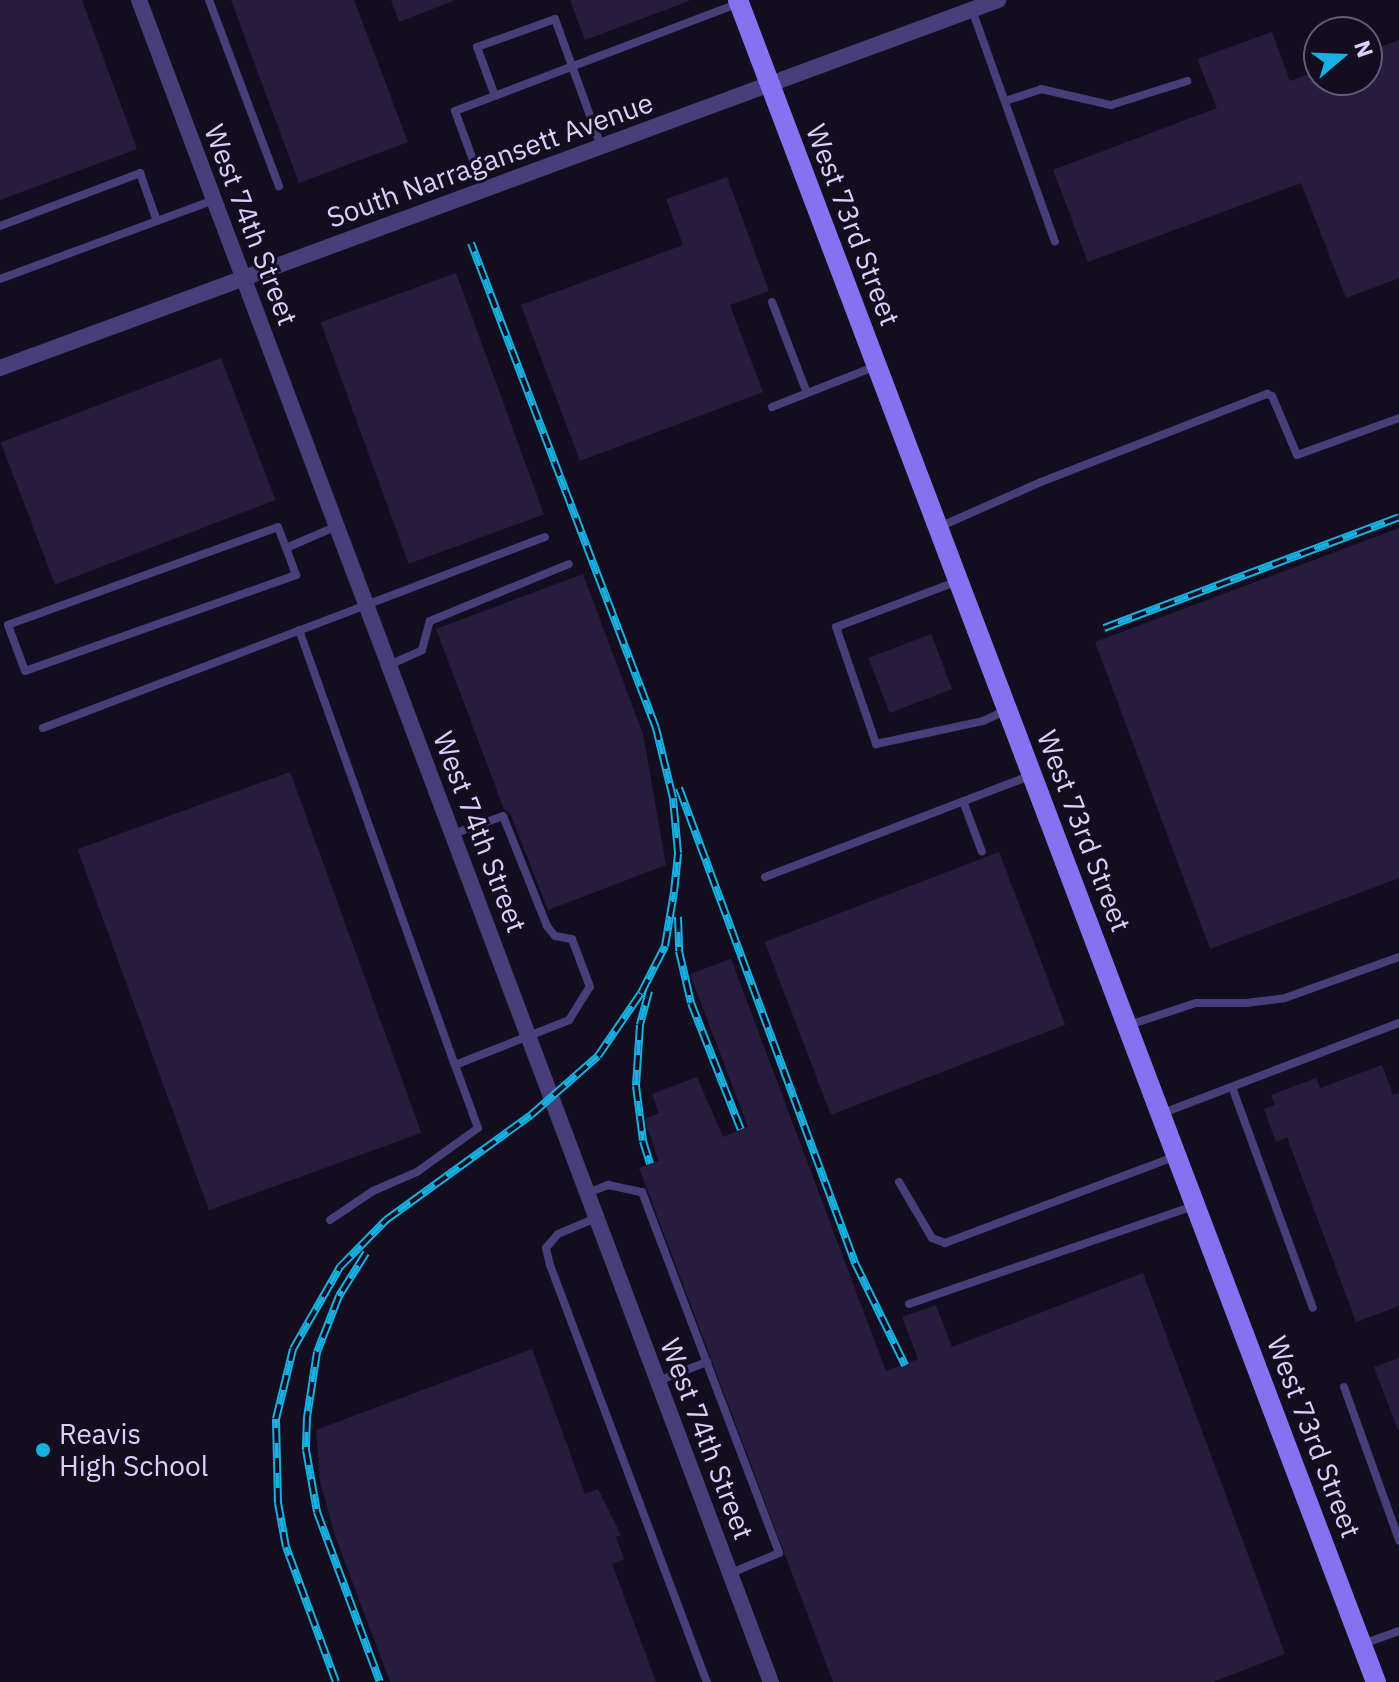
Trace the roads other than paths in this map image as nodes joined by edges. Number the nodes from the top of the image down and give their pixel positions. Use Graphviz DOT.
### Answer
graph roads {
  1 [pos="139,0"];
  2 [pos="209,0"];
  3 [pos="998,0"];
  4 [pos="739,2"];
  5 [pos="972,9"];
  6 [pos="572,67"];
  7 [pos="1187,81"];
  8 [pos="770,85"];
  9 [pos="495,96"];
  10 [pos="1005,101"];
  11 [pos="602,146"];
  12 [pos="279,186"];
  13 [pos="484,190"];
  14 [pos="214,200"];
  15 [pos="157,221"];
  16 [pos="0,226"];
  17 [pos="1055,242"];
  18 [pos="243,278"];
  19 [pos="0,279"];
  20 [pos="772,302"];
  21 [pos="877,366"];
  22 [pos="0,368"];
  23 [pos="807,393"];
  24 [pos="772,407"];
  25 [pos="1399,418"];
  26 [pos="337,526"];
  27 [pos="939,527"];
  28 [pos="545,537"];
  29 [pos="286,548"];
  30 [pos="569,564"];
  31 [pos="959,580"];
  32 [pos="367,605"];
  33 [pos="299,630"];
  34 [pos="389,665"];
  35 [pos="1008,709"];
  36 [pos="43,728"];
  37 [pos="1033,775"];
  38 [pos="963,801"];
  39 [pos="453,834"];
  40 [pos="982,852"];
  41 [pos="765,877"];
  42 [pos="1399,957"];
  43 [pos="1399,1023"];
  44 [pos="1129,1025"];
  45 [pos="529,1036"];
  46 [pos="455,1065"];
  47 [pos="1232,1087"];
  48 [pos="1162,1114"];
  49 [pos="1178,1155"];
  50 [pos="899,1182"];
  51 [pos="587,1193"];
  52 [pos="1196,1205"];
  53 [pos="596,1218"];
  54 [pos="330,1220"];
  55 [pos="909,1304"];
  56 [pos="1313,1308"];
  57 [pos="707,1362"];
  58 [pos="658,1381"];
  59 [pos="1344,1387"];
  60 [pos="1399,1540"];
  61 [pos="730,1574"];
  62 [pos="1399,1631"];
  63 [pos="1362,1644"];
  64 [pos="707,1682"];
  65 [pos="771,1682"];
  66 [pos="1376,1682"];
  1 -- 14 [label="street, West 74th Street"];
  2 -- 12 [label="lane"];
  3 -- 5 [label="street, South Narragansett Avenue"];
  4 -- 6 [label="lane"];
  4 -- 8 [label="street, West 73rd Street"];
  5 -- 8 [label="street, South Narragansett Avenue"];
  5 -- 10 [label="lane"];
  6 -- 9 [label="lane"];
  6 -- 9 [label="lane"];
  6 -- 11 [label="lane"];
  7 -- 10 [label="lane"];
  8 -- 11 [label="street, South Narragansett Avenue"];
  8 -- 21 [label="street, West 73rd Street"];
  9 -- 13 [label="lane"];
  10 -- 17 [label="lane"];
  11 -- 13 [label="street, South Narragansett Avenue"];
  13 -- 18 [label="street, South Narragansett Avenue"];
  14 -- 15 [label="lane"];
  14 -- 18 [label="street, West 74th Street"];
  15 -- 16 [label="lane"];
  15 -- 19 [label="lane"];
  18 -- 22 [label="street, South Narragansett Avenue"];
  18 -- 26 [label="street, West 74th Street"];
  20 -- 23 [label="lane"];
  21 -- 23 [label="lane"];
  21 -- 27 [label="street, West 73rd Street"];
  23 -- 24 [label="lane"];
  25 -- 27 [label="lane"];
  26 -- 29 [label="lane"];
  26 -- 32 [label="street, West 74th Street"];
  27 -- 31 [label="street, West 73rd Street"];
  28 -- 32 [label="lane"];
  29 -- 29 [label="lane"];
  30 -- 34 [label="lane"];
  31 -- 35 [label="street, West 73rd Street"];
  31 -- 35 [label="lane"];
  32 -- 33 [label="lane"];
  32 -- 34 [label="street, West 74th Street"];
  33 -- 36 [label="lane"];
  33 -- 46 [label="lane"];
  34 -- 39 [label="street, West 74th Street"];
  35 -- 37 [label="street, West 73rd Street"];
  37 -- 38 [label="lane"];
  37 -- 44 [label="street, West 73rd Street"];
  38 -- 40 [label="lane"];
  38 -- 41 [label="lane"];
  39 -- 45 [label="street, West 74th Street"];
  39 -- 45 [label="lane"];
  42 -- 44 [label="lane"];
  43 -- 47 [label="lane"];
  44 -- 48 [label="street, West 73rd Street"];
  45 -- 46 [label="lane"];
  45 -- 51 [label="street, West 74th Street"];
  46 -- 54 [label="lane"];
  47 -- 48 [label="lane"];
  47 -- 56 [label="lane"];
  48 -- 49 [label="street, West 73rd Street"];
  49 -- 50 [label="lane"];
  49 -- 52 [label="street, West 73rd Street"];
  51 -- 53 [label="street, West 74th Street"];
  51 -- 57 [label="lane"];
  52 -- 55 [label="lane"];
  52 -- 63 [label="street, West 73rd Street"];
  53 -- 58 [label="street, West 74th Street"];
  53 -- 64 [label="lane"];
  57 -- 58 [label="lane"];
  57 -- 61 [label="lane"];
  58 -- 61 [label="street, West 74th Street"];
  59 -- 60 [label="lane"];
  61 -- 65 [label="street, West 74th Street"];
  62 -- 63 [label="lane"];
  63 -- 66 [label="street, West 73rd Street"];
}
